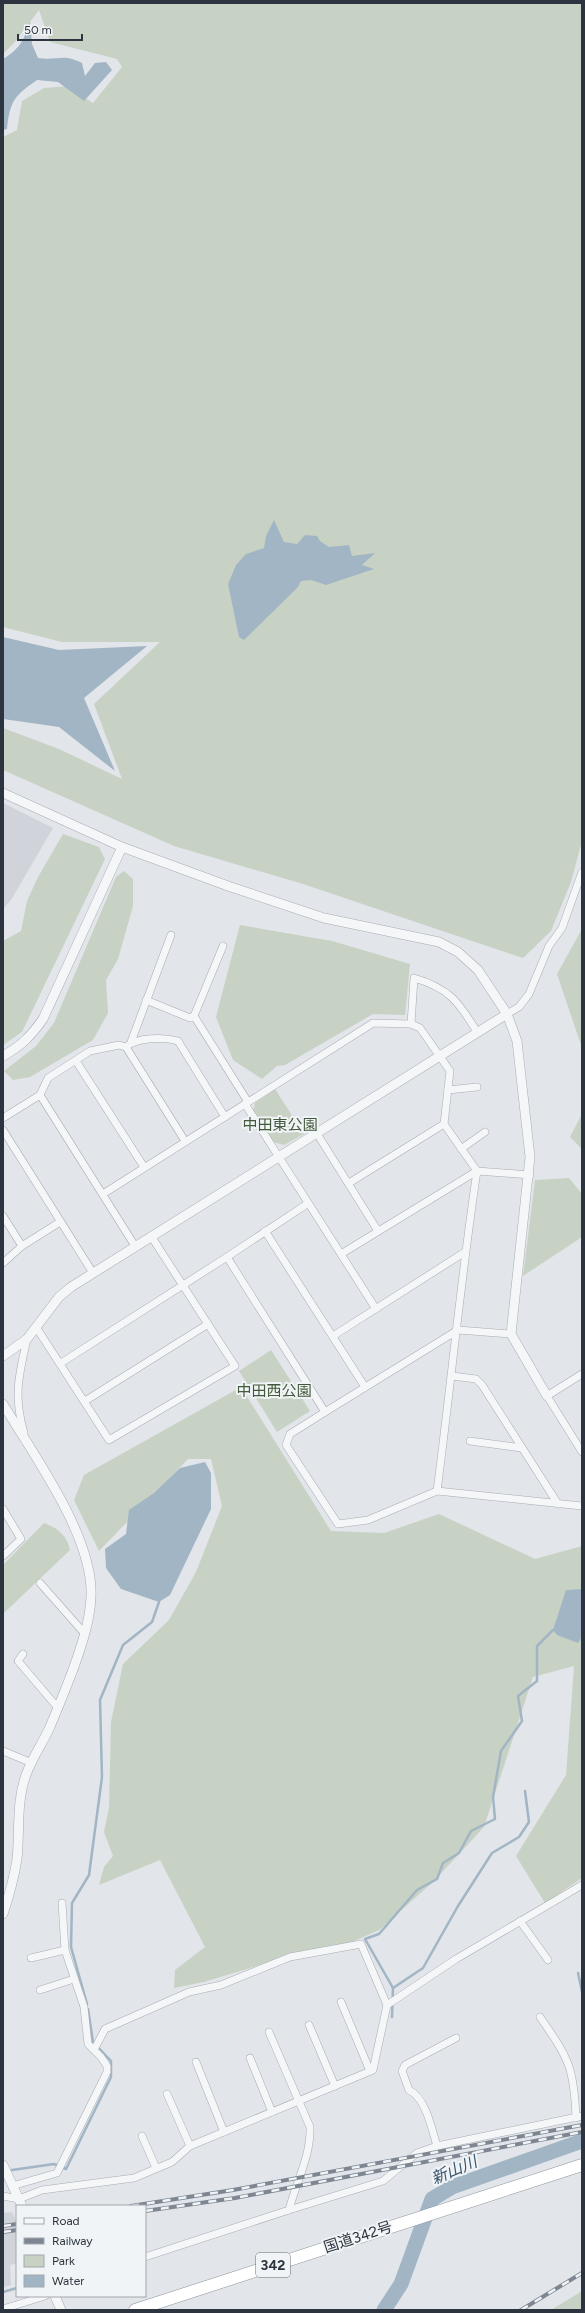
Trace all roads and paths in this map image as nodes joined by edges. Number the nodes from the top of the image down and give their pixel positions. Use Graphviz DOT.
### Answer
graph roads {
  1 [pos="3,793"];
  2 [pos="122,847"];
  3 [pos="582,872"];
  4 [pos="171,935"];
  5 [pos="223,946"];
  6 [pos="146,1000"];
  7 [pos="507,1014"];
  8 [pos="194,1016"];
  9 [pos="411,1024"];
  10 [pos="477,1032"];
  11 [pos="128,1045"];
  12 [pos="439,1055"];
  13 [pos="3,1056"];
  14 [pos="76,1061"];
  15 [pos="477,1087"];
  16 [pos="448,1090"];
  17 [pos="40,1095"];
  18 [pos="246,1103"];
  19 [pos="225,1117"];
  20 [pos="3,1118"];
  21 [pos="444,1124"];
  22 [pos="3,1130"];
  23 [pos="316,1132"];
  24 [pos="485,1132"];
  25 [pos="185,1142"];
  26 [pos="461,1149"];
  27 [pos="278,1157"];
  28 [pos="144,1167"];
  29 [pos="477,1171"];
  30 [pos="530,1175"];
  31 [pos="349,1183"];
  32 [pos="103,1194"];
  33 [pos="308,1204"];
  34 [pos="3,1216"];
  35 [pos="60,1222"];
  36 [pos="266,1231"];
  37 [pos="378,1231"];
  38 [pos="151,1236"];
  39 [pos="22,1246"];
  40 [pos="135,1246"];
  41 [pos="465,1252"];
  42 [pos="340,1254"];
  43 [pos="227,1256"];
  44 [pos="3,1263"];
  45 [pos="93,1273"];
  46 [pos="183,1285"];
  47 [pos="376,1309"];
  48 [pos="208,1324"];
  49 [pos="36,1327"];
  50 [pos="458,1330"];
  51 [pos="510,1334"];
  52 [pos="333,1336"];
  53 [pos="27,1339"];
  54 [pos="3,1356"];
  55 [pos="61,1363"];
  56 [pos="582,1374"];
  57 [pos="452,1376"];
  58 [pos="365,1387"];
  59 [pos="547,1396"];
  60 [pos="85,1401"];
  61 [pos="3,1404"];
  62 [pos="325,1412"];
  63 [pos="26,1441"];
  64 [pos="470,1441"];
  65 [pos="522,1448"];
  66 [pos="582,1452"];
  67 [pos="437,1491"];
  68 [pos="558,1504"];
  69 [pos="582,1506"];
  70 [pos="3,1509"];
  71 [pos="3,1556"];
  72 [pos="40,1583"];
  73 [pos="85,1634"];
  74 [pos="23,1654"];
  75 [pos="58,1708"];
  76 [pos="3,1751"];
  77 [pos="32,1763"];
  78 [pos="582,1885"];
  79 [pos="62,1903"];
  80 [pos="3,1914"];
  81 [pos="520,1921"];
  82 [pos="65,1950"];
  83 [pos="31,1958"];
  84 [pos="548,1960"];
  85 [pos="74,1979"];
  86 [pos="40,1990"];
  87 [pos="341,2002"];
  88 [pos="387,2005"];
  89 [pos="540,2017"];
  90 [pos="310,2025"];
  91 [pos="269,2032"];
  92 [pos="456,2038"];
  93 [pos="94,2050"];
  94 [pos="250,2058"];
  95 [pos="196,2062"];
  96 [pos="370,2072"];
  97 [pos="335,2086"];
  98 [pos="167,2094"];
  99 [pos="298,2101"];
  100 [pos="272,2112"];
  101 [pos="579,2117"];
  102 [pos="224,2132"];
  103 [pos="142,2136"];
  104 [pos="190,2146"];
  105 [pos="437,2146"];
  106 [pos="3,2165"];
  107 [pos="582,2165"];
  108 [pos="156,2168"];
  109 [pos="12,2186"];
  110 [pos="3,2196"];
  111 [pos="20,2202"];
  112 [pos="289,2210"];
  113 [pos="146,2257"];
  114 [pos="42,2297"];
  115 [pos="56,2297"];
  116 [pos="3,2309"];
  117 [pos="61,2310"];
  118 [pos="135,2310"];
  1 -- 2 [label="street"];
  2 -- 7 [label="street"];
  2 -- 13 [label="street"];
  3 -- 7 [label="street"];
  4 -- 6 [label="street"];
  5 -- 8 [label="street"];
  6 -- 8 [label="street"];
  6 -- 11 [label="street"];
  7 -- 10 [label="street"];
  7 -- 30 [label="street"];
  8 -- 18 [label="street"];
  9 -- 10 [label="street"];
  9 -- 12 [label="street"];
  9 -- 18 [label="street"];
  10 -- 12 [label="street"];
  11 -- 14 [label="street"];
  11 -- 19 [label="street"];
  11 -- 25 [label="street"];
  12 -- 16 [label="street"];
  12 -- 23 [label="street"];
  14 -- 17 [label="street"];
  14 -- 28 [label="street"];
  15 -- 16 [label="street"];
  16 -- 21 [label="street"];
  17 -- 20 [label="street"];
  17 -- 32 [label="street"];
  18 -- 19 [label="street"];
  18 -- 27 [label="street"];
  19 -- 25 [label="street"];
  21 -- 26 [label="street"];
  21 -- 31 [label="street"];
  22 -- 35 [label="street"];
  23 -- 27 [label="street"];
  23 -- 31 [label="street"];
  24 -- 26 [label="street"];
  25 -- 28 [label="street"];
  26 -- 29 [label="street"];
  27 -- 33 [label="street"];
  27 -- 38 [label="street"];
  28 -- 32 [label="street"];
  29 -- 30 [label="street"];
  29 -- 37 [label="street"];
  29 -- 41 [label="street"];
  30 -- 51 [label="street"];
  31 -- 37 [label="street"];
  32 -- 40 [label="street"];
  33 -- 36 [label="street"];
  33 -- 42 [label="street"];
  34 -- 39 [label="street"];
  35 -- 39 [label="street"];
  35 -- 45 [label="street"];
  36 -- 43 [label="street"];
  36 -- 52 [label="street"];
  37 -- 42 [label="street"];
  38 -- 40 [label="street"];
  38 -- 46 [label="street"];
  39 -- 44 [label="street"];
  40 -- 45 [label="street"];
  41 -- 47 [label="street"];
  41 -- 50 [label="street"];
  42 -- 47 [label="street"];
  43 -- 46 [label="street"];
  43 -- 62 [label="street"];
  45 -- 49 [label="street"];
  46 -- 48 [label="street"];
  46 -- 55 [label="street"];
  47 -- 52 [label="street"];
  48 -- 60 [label="street"];
  48 -- 60 [label="street"];
  49 -- 53 [label="street"];
  49 -- 55 [label="street"];
  50 -- 51 [label="street"];
  50 -- 57 [label="street"];
  50 -- 58 [label="street"];
  51 -- 59 [label="street"];
  52 -- 58 [label="street"];
  53 -- 54 [label="street"];
  53 -- 63 [label="street"];
  55 -- 60 [label="street"];
  56 -- 59 [label="street"];
  57 -- 65 [label="street"];
  57 -- 67 [label="street"];
  58 -- 62 [label="street"];
  59 -- 66 [label="street"];
  61 -- 63 [label="street"];
  62 -- 67 [label="street"];
  63 -- 73 [label="street"];
  64 -- 65 [label="street"];
  65 -- 68 [label="street"];
  67 -- 68 [label="street"];
  68 -- 69 [label="street"];
  70 -- 71 [label="street"];
  72 -- 73 [label="street"];
  73 -- 75 [label="street"];
  74 -- 75 [label="street"];
  75 -- 77 [label="street"];
  76 -- 77 [label="street"];
  77 -- 80 [label="street"];
  78 -- 81 [label="street"];
  79 -- 82 [label="street"];
  81 -- 84 [label="street"];
  81 -- 88 [label="street"];
  82 -- 83 [label="street"];
  82 -- 85 [label="street"];
  85 -- 86 [label="street"];
  85 -- 93 [label="street"];
  87 -- 96 [label="street"];
  88 -- 93 [label="street"];
  88 -- 96 [label="street"];
  89 -- 101 [label="street"];
  90 -- 97 [label="street"];
  91 -- 99 [label="street"];
  92 -- 105 [label="street"];
  93 -- 109 [label="street"];
  94 -- 100 [label="street"];
  95 -- 102 [label="street"];
  96 -- 97 [label="street"];
  97 -- 99 [label="street"];
  98 -- 104 [label="street"];
  99 -- 100 [label="street"];
  99 -- 112 [label="street"];
  100 -- 102 [label="street"];
  101 -- 105 [label="street"];
  102 -- 104 [label="street"];
  103 -- 108 [label="street"];
  104 -- 108 [label="street"];
  105 -- 112 [label="street"];
  106 -- 109 [label="street"];
  107 -- 118 [label="highway, 国道342号 / 342"];
  108 -- 111 [label="street"];
  109 -- 111 [label="street"];
  110 -- 111 [label="street"];
  112 -- 113 [label="street"];
  114 -- 116 [label="street"];
  115 -- 117 [label="street"];
}
